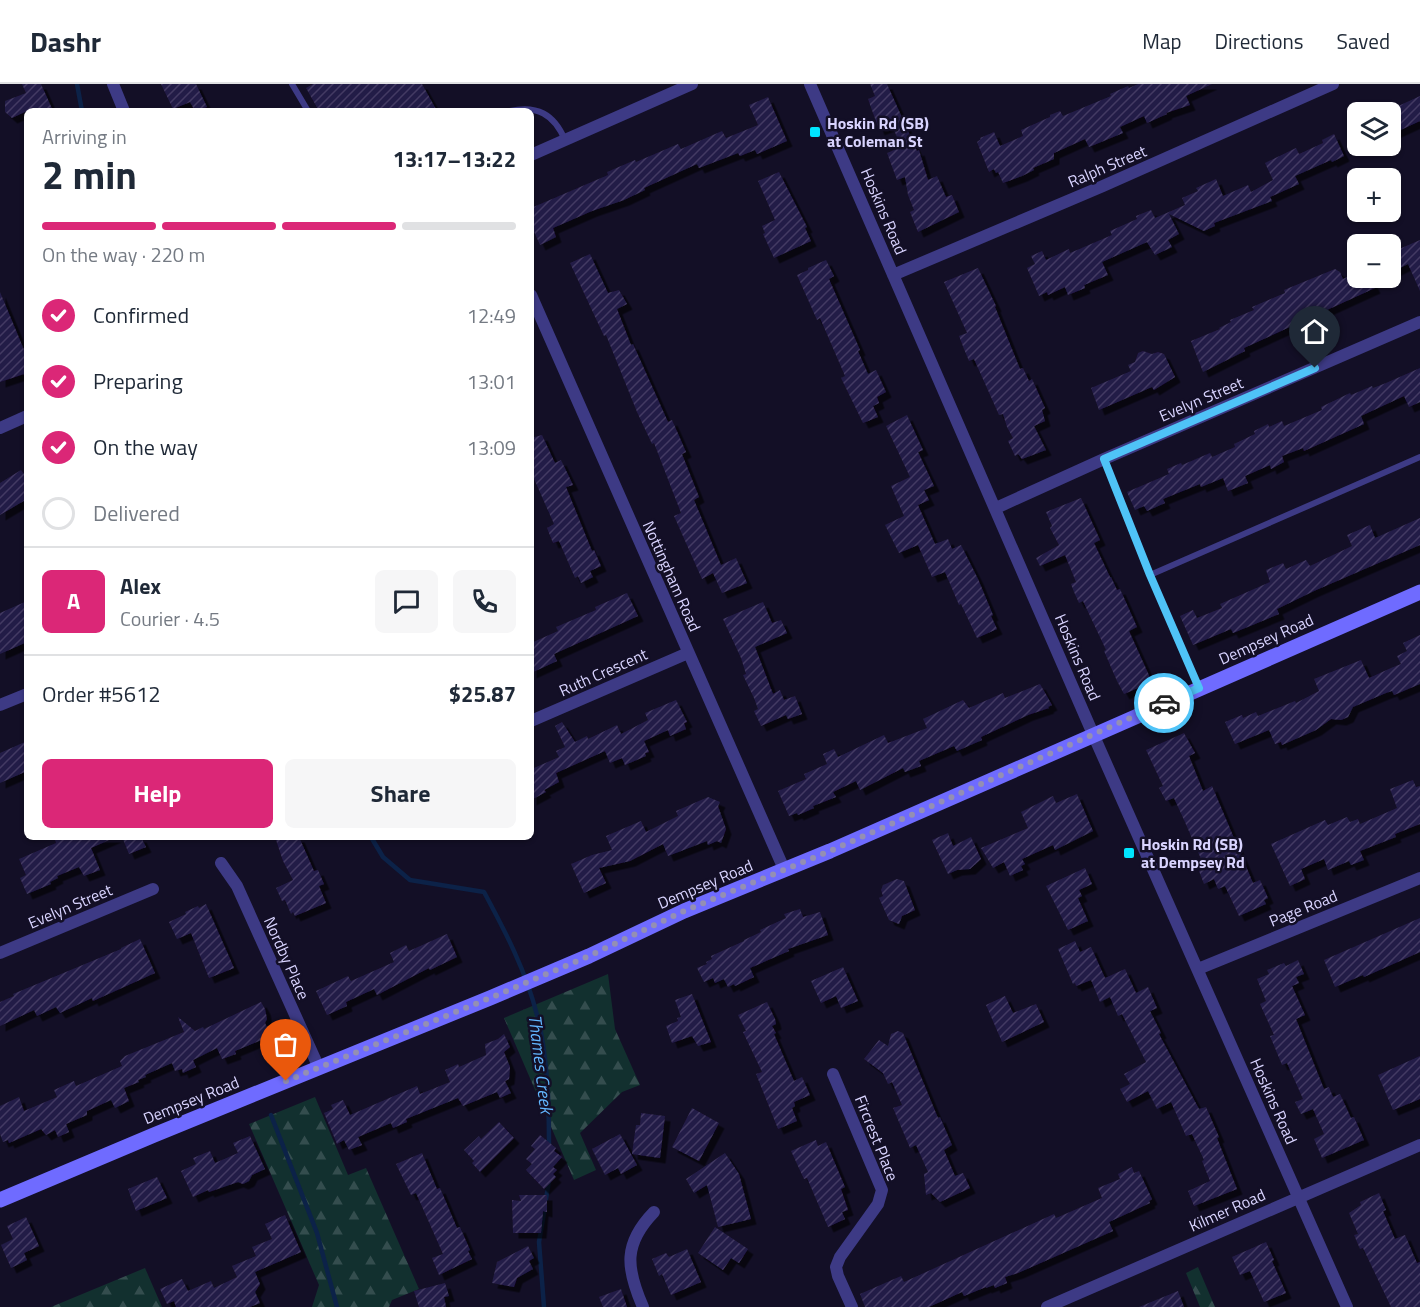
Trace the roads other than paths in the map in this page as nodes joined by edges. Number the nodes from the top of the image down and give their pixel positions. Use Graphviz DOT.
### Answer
graph roads {
  1 [pos="113,84"];
  2 [pos="292,84"];
  3 [pos="692,84"];
  4 [pos="810,84"];
  5 [pos="1333,84"];
  6 [pos="123,108"];
  7 [pos="306,108"];
  8 [pos="534,111"];
  9 [pos="565,140"];
  10 [pos="534,154"];
  11 [pos="893,275"];
  12 [pos="534,302"];
  13 [pos="1420,322"];
  14 [pos="24,417"];
  15 [pos="0,428"];
  16 [pos="1420,457"];
  17 [pos="1104,459"];
  18 [pos="996,508"];
  19 [pos="1150,575"];
  20 [pos="1420,592"];
  21 [pos="688,653"];
  22 [pos="1199,688"];
  23 [pos="24,695"];
  24 [pos="0,705"];
  25 [pos="534,720"];
  26 [pos="1093,734"];
  27 [pos="221,863"];
  28 [pos="784,869"];
  29 [pos="1420,878"];
  30 [pos="153,889"];
  31 [pos="0,953"];
  32 [pos="1198,969"];
  33 [pos="319,1068"];
  34 [pos="833,1074"];
  35 [pos="1420,1145"];
  36 [pos="1298,1197"];
  37 [pos="0,1200"];
  38 [pos="654,1212"];
  39 [pos="643,1307"];
  40 [pos="852,1307"];
  41 [pos="1047,1307"];
  42 [pos="1347,1307"];
  1 -- 6 [label="street"];
  2 -- 7 [label="lane"];
  3 -- 9 [label="street"];
  4 -- 11 [label="street, Hoskins Road"];
  5 -- 11 [label="street, Ralph Street"];
  8 -- 9 [label="lane"];
  9 -- 10 [label="street"];
  11 -- 18 [label="street, Hoskins Road"];
  12 -- 21 [label="street, Nottingham Road"];
  13 -- 17 [label="street, Evelyn Street"];
  14 -- 15 [label="street"];
  16 -- 19 [label="lane"];
  17 -- 18 [label="street, Evelyn Street"];
  17 -- 19 [label="lane"];
  18 -- 26 [label="street, Hoskins Road"];
  19 -- 22 [label="lane"];
  20 -- 22 [label="street, Dempsey Road"];
  21 -- 25 [label="street, Ruth Crescent"];
  21 -- 28 [label="street, Nottingham Road"];
  22 -- 26 [label="street, Dempsey Road"];
  23 -- 24 [label="street"];
  26 -- 28 [label="street, Dempsey Road"];
  26 -- 32 [label="street, Hoskins Road"];
  27 -- 33 [label="street, Nordby Place"];
  28 -- 33 [label="street, Dempsey Road"];
  29 -- 32 [label="street, Page Road"];
  30 -- 31 [label="street, Evelyn Street"];
  32 -- 36 [label="street, Hoskins Road"];
  33 -- 37 [label="street, Dempsey Road"];
  34 -- 40 [label="street, Fircrest Place"];
  35 -- 36 [label="street, Kilmer Road"];
  36 -- 41 [label="street, Kilmer Road"];
  36 -- 42 [label="street, Hoskins Road"];
  38 -- 39 [label="street"];
}
